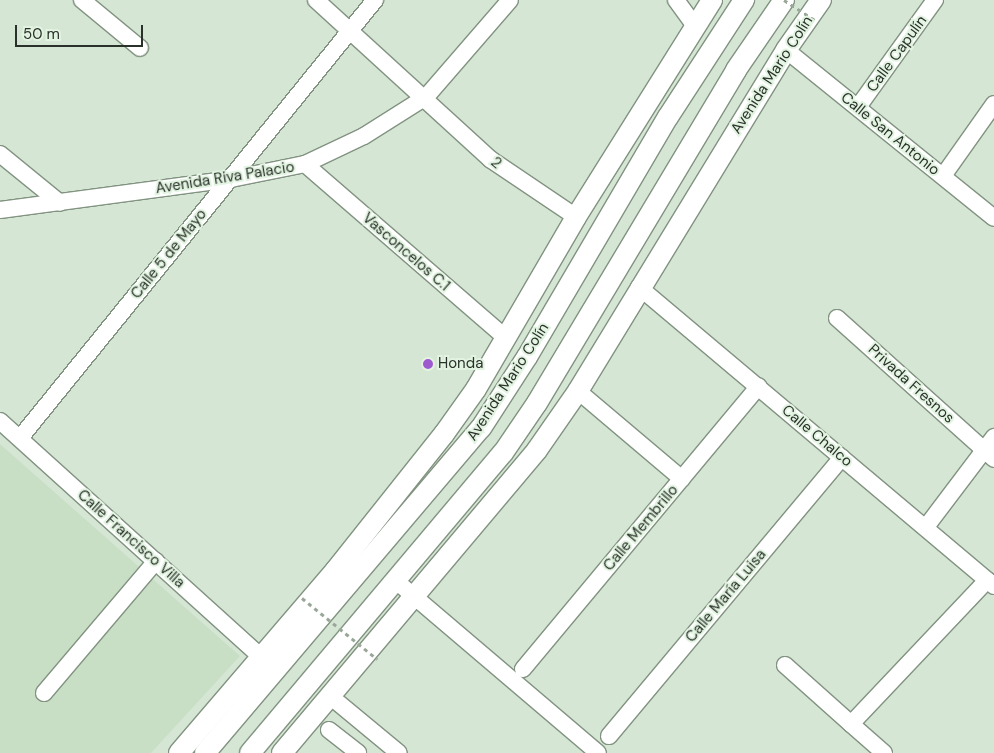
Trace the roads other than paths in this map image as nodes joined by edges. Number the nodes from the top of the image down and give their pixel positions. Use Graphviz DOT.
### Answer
graph roads {
  1 [pos="82,0"];
  2 [pos="316,0"];
  3 [pos="375,0"];
  4 [pos="510,0"];
  5 [pos="676,0"];
  6 [pos="712,0"];
  7 [pos="744,0"];
  8 [pos="784,0"];
  9 [pos="821,0"];
  10 [pos="935,0"];
  11 [pos="694,25"];
  12 [pos="351,31"];
  13 [pos="140,48"];
  14 [pos="786,50"];
  15 [pos="426,97"];
  16 [pos="994,104"];
  17 [pos="858,107"];
  18 [pos="668,117"];
  19 [pos="0,154"];
  20 [pos="614,154"];
  21 [pos="305,164"];
  22 [pos="943,176"];
  23 [pos="231,179"];
  24 [pos="60,203"];
  25 [pos="0,210"];
  26 [pos="576,217"];
  27 [pos="994,218"];
  28 [pos="638,287"];
  29 [pos="837,318"];
  30 [pos="507,339"];
  31 [pos="759,386"];
  32 [pos="578,391"];
  33 [pos="0,421"];
  34 [pos="994,437"];
  35 [pos="20,438"];
  36 [pos="989,455"];
  37 [pos="842,457"];
  38 [pos="682,479"];
  39 [pos="926,527"];
  40 [pos="156,562"];
  41 [pos="396,581"];
  42 [pos="990,583"];
  43 [pos="414,597"];
  44 [pos="261,657"];
  45 [pos="785,664"];
  46 [pos="523,669"];
  47 [pos="44,693"];
  48 [pos="330,696"];
  49 [pos="851,724"];
  50 [pos="329,730"];
  51 [pos="609,736"];
  52 [pos="391,750"];
  53 [pos="179,753"];
  54 [pos="205,753"];
  55 [pos="250,753"];
  56 [pos="282,753"];
  57 [pos="358,753"];
  58 [pos="598,753"];
  59 [pos="884,753"];
  1 -- 13 [label="street"];
  2 -- 12 [label="street, 2"];
  3 -- 12 [label="street, Calle 5 de Mayo"];
  4 -- 15 [label="street, Avenida Riva Palacio"];
  5 -- 11 [label="street"];
  6 -- 11 [label="main road, Avenida Mario Colín"];
  7 -- 18 [label="main road, Avenida Mario Colín"];
  8 -- 41 [label="main road, Avenida Mario Colín"];
  9 -- 14 [label="main road, Avenida Mario Colín"];
  10 -- 17 [label="street, Calle Capulín"];
  11 -- 20 [label="main road, Avenida Mario Colín"];
  12 -- 15 [label="street, 2"];
  12 -- 23 [label="street, Calle 5 de Mayo"];
  14 -- 17 [label="street, Calle San Antonio"];
  14 -- 28 [label="main road, Avenida Mario Colín"];
  15 -- 21 [label="street, Avenida Riva Palacio"];
  15 -- 26 [label="street, 2"];
  16 -- 22 [label="street"];
  17 -- 22 [label="street, Calle San Antonio"];
  18 -- 20 [label="main road"];
  18 -- 54 [label="main road, Avenida Mario Colín"];
  19 -- 24 [label="street"];
  20 -- 26 [label="main road, Avenida Mario Colín"];
  21 -- 23 [label="street, Avenida Riva Palacio"];
  21 -- 30 [label="street, Vasconcelos C.1"];
  22 -- 27 [label="street, Calle San Antonio"];
  23 -- 24 [label="street, Avenida Riva Palacio"];
  23 -- 35 [label="street, Calle 5 de Mayo"];
  24 -- 25 [label="street, Avenida Riva Palacio"];
  26 -- 30 [label="main road, Avenida Mario Colín"];
  28 -- 31 [label="street, Calle Chalco"];
  28 -- 32 [label="main road, Avenida Mario Colín"];
  29 -- 36 [label="street, Privada Fresnos"];
  30 -- 44 [label="main road, Avenida Mario Colín"];
  31 -- 37 [label="street, Calle Chalco"];
  31 -- 38 [label="street, Calle Membrillo"];
  32 -- 38 [label="street"];
  32 -- 43 [label="main road, Avenida Mario Colín"];
  33 -- 35 [label="street, Calle Francisco Villa"];
  34 -- 36 [label="street"];
  35 -- 40 [label="street, Calle Francisco Villa"];
  36 -- 39 [label="street"];
  37 -- 39 [label="street, Calle Chalco"];
  37 -- 51 [label="street, Calle María Luisa"];
  38 -- 46 [label="street, Calle Membrillo"];
  39 -- 42 [label="street, Calle Chalco"];
  40 -- 44 [label="street, Calle Francisco Villa"];
  40 -- 47 [label="street"];
  41 -- 43 [label="street"];
  41 -- 55 [label="main road, Avenida Mario Colín"];
  42 -- 49 [label="street"];
  43 -- 48 [label="main road, Avenida Mario Colín"];
  43 -- 58 [label="street"];
  44 -- 53 [label="main road, Avenida Mario Colín"];
  45 -- 49 [label="street"];
  48 -- 52 [label="street"];
  48 -- 56 [label="main road, Avenida Mario Colín"];
  49 -- 59 [label="street"];
  50 -- 57 [label="street"];
}
